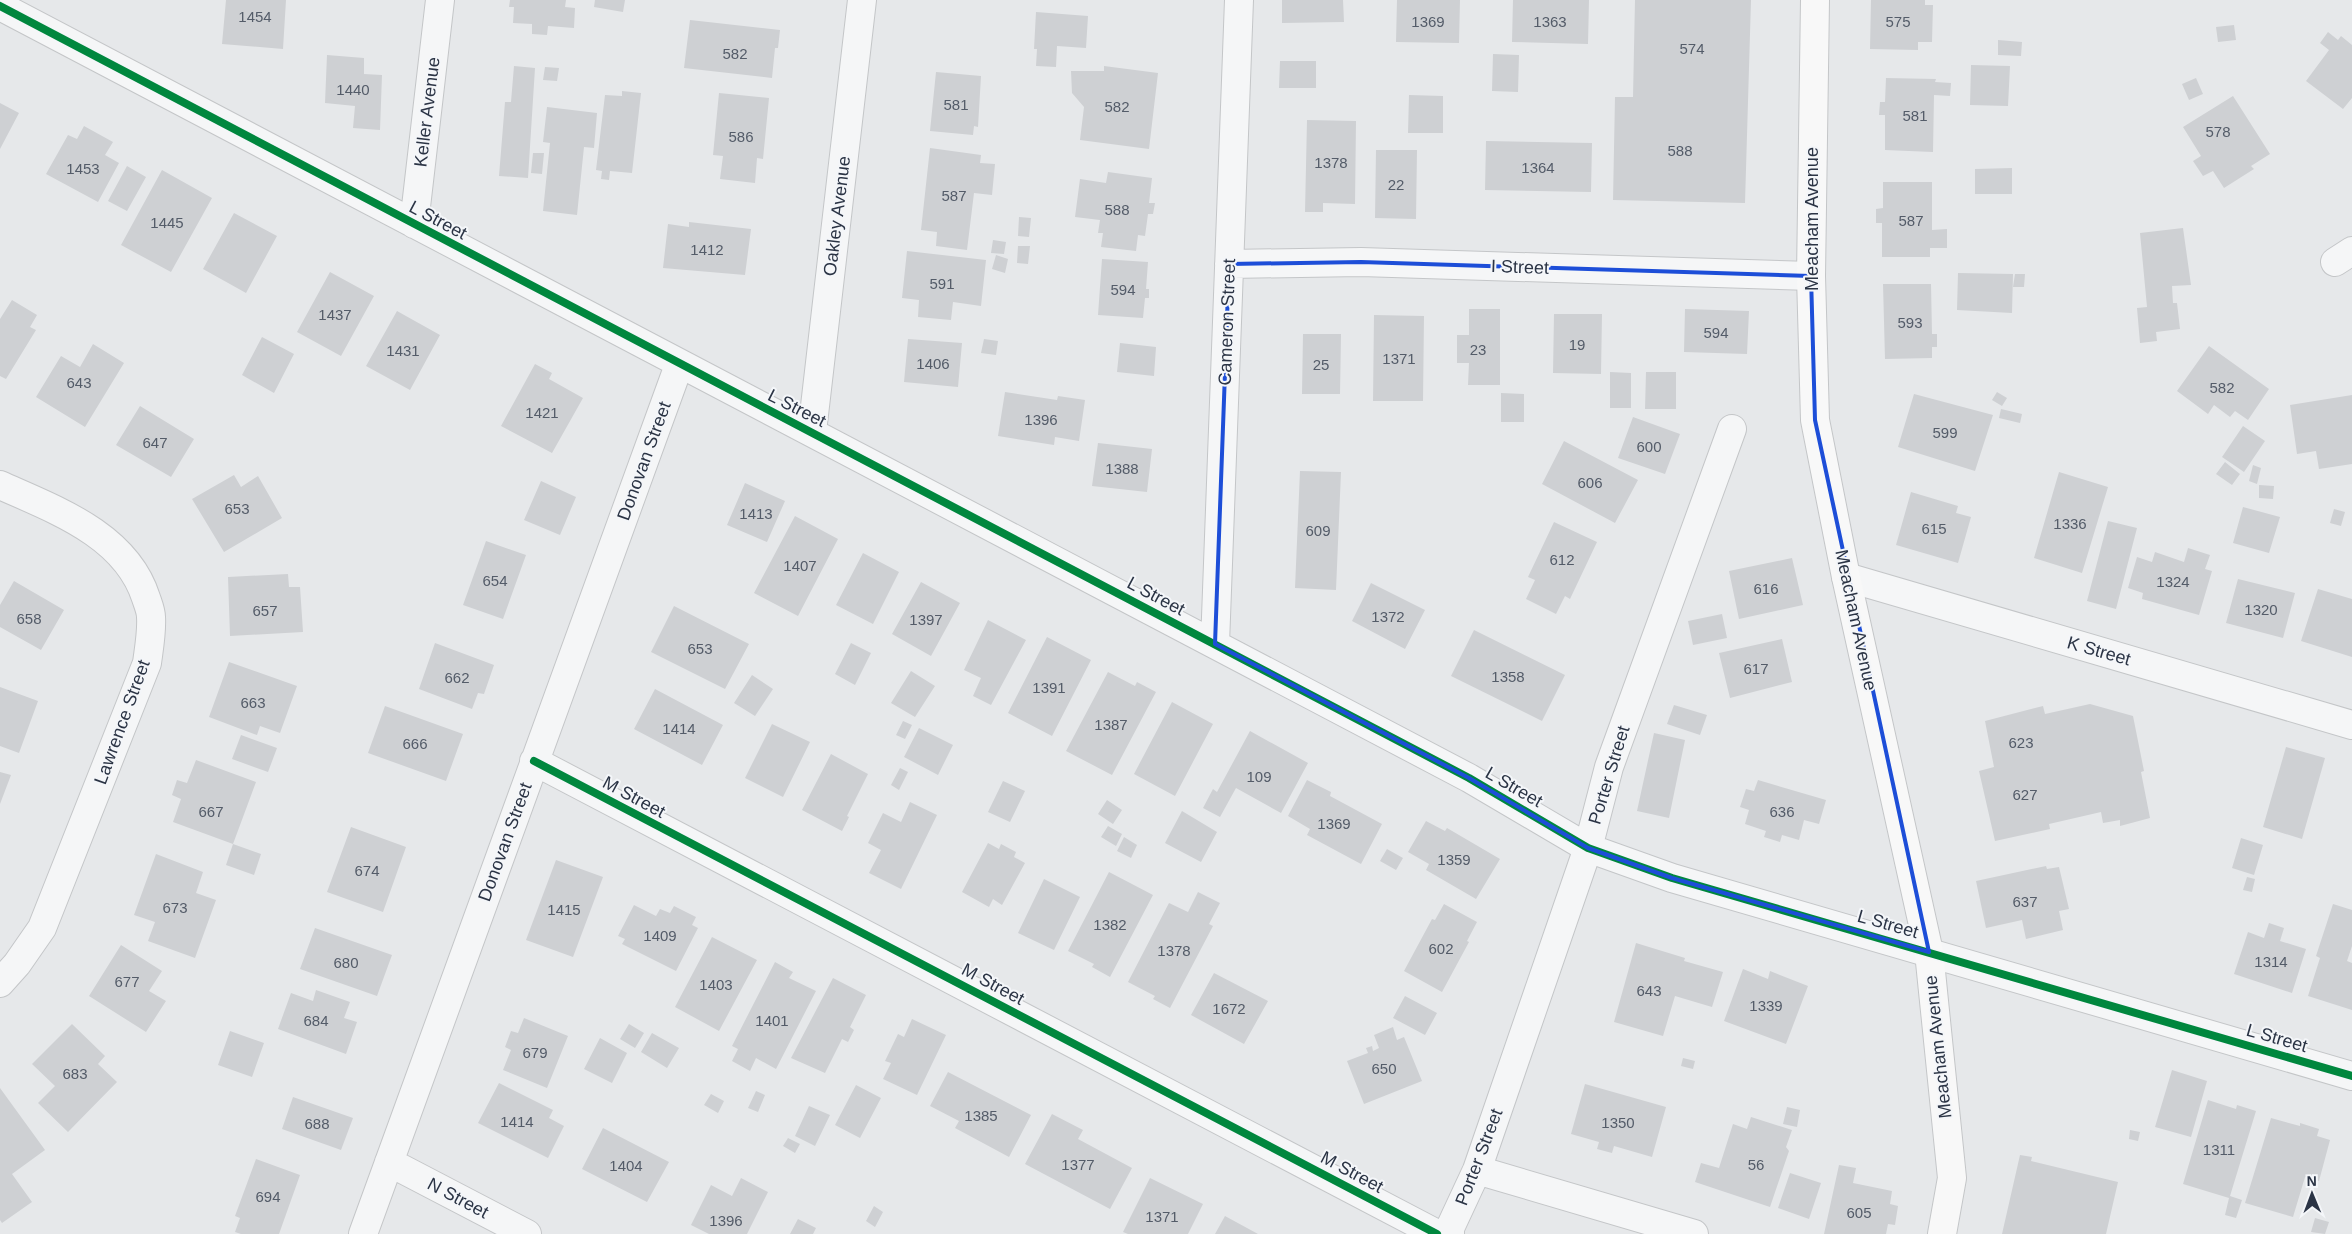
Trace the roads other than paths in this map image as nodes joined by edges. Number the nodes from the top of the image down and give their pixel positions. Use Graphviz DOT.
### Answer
graph roads {
  1 [pos="440,0"];
  2 [pos="862,0"];
  3 [pos="1239,0"];
  4 [pos="1815,0"];
  5 [pos="10,7"];
  6 [pos="414,224"];
  7 [pos="1230,264"];
  8 [pos="1811,276"];
  9 [pos="679,365"];
  10 [pos="1732,429"];
  11 [pos="812,432"];
  12 [pos="0,485"];
  13 [pos="1846,577"];
  14 [pos="1215,644"];
  15 [pos="2352,726"];
  16 [pos="534,761"];
  17 [pos="1588,848"];
  18 [pos="1928,952"];
  19 [pos="0,982"];
  20 [pos="2352,1076"];
  21 [pos="389,1162"];
  22 [pos="1477,1170"];
  23 [pos="363,1234"];
  24 [pos="527,1234"];
  25 [pos="1437,1234"];
  26 [pos="1450,1234"];
  27 [pos="1694,1234"];
  28 [pos="1942,1234"];
  1 -- 6 [label="street, Keller Avenue"];
  2 -- 11 [label="street, Oakley Avenue"];
  3 -- 7 [label="street, Cameron Street"];
  4 -- 8 [label="main road, Meacham Avenue"];
  5 -- 6 [label="street, L Street"];
  6 -- 9 [label="street, L Street"];
  7 -- 8 [label="street, I Street"];
  7 -- 14 [label="street, Cameron Street"];
  8 -- 13 [label="main road, Meacham Avenue"];
  9 -- 11 [label="street, L Street"];
  9 -- 16 [label="street, Donovan Street"];
  10 -- 17 [label="street, Porter Street"];
  11 -- 14 [label="street, L Street"];
  12 -- 19 [label="street, Lawrence Street"];
  13 -- 15 [label="street, K Street"];
  13 -- 18 [label="main road, Meacham Avenue"];
  14 -- 17 [label="street, L Street"];
  16 -- 21 [label="street, Donovan Street"];
  16 -- 25 [label="street, M Street"];
  17 -- 18 [label="street, L Street"];
  17 -- 22 [label="street, Porter Street"];
  18 -- 20 [label="street, L Street"];
  18 -- 28 [label="main road, Meacham Avenue"];
  21 -- 23 [label="street, Donovan Street"];
  21 -- 24 [label="street, N Street"];
  22 -- 26 [label="street, Porter Street"];
  22 -- 27 [label="street"];
}
